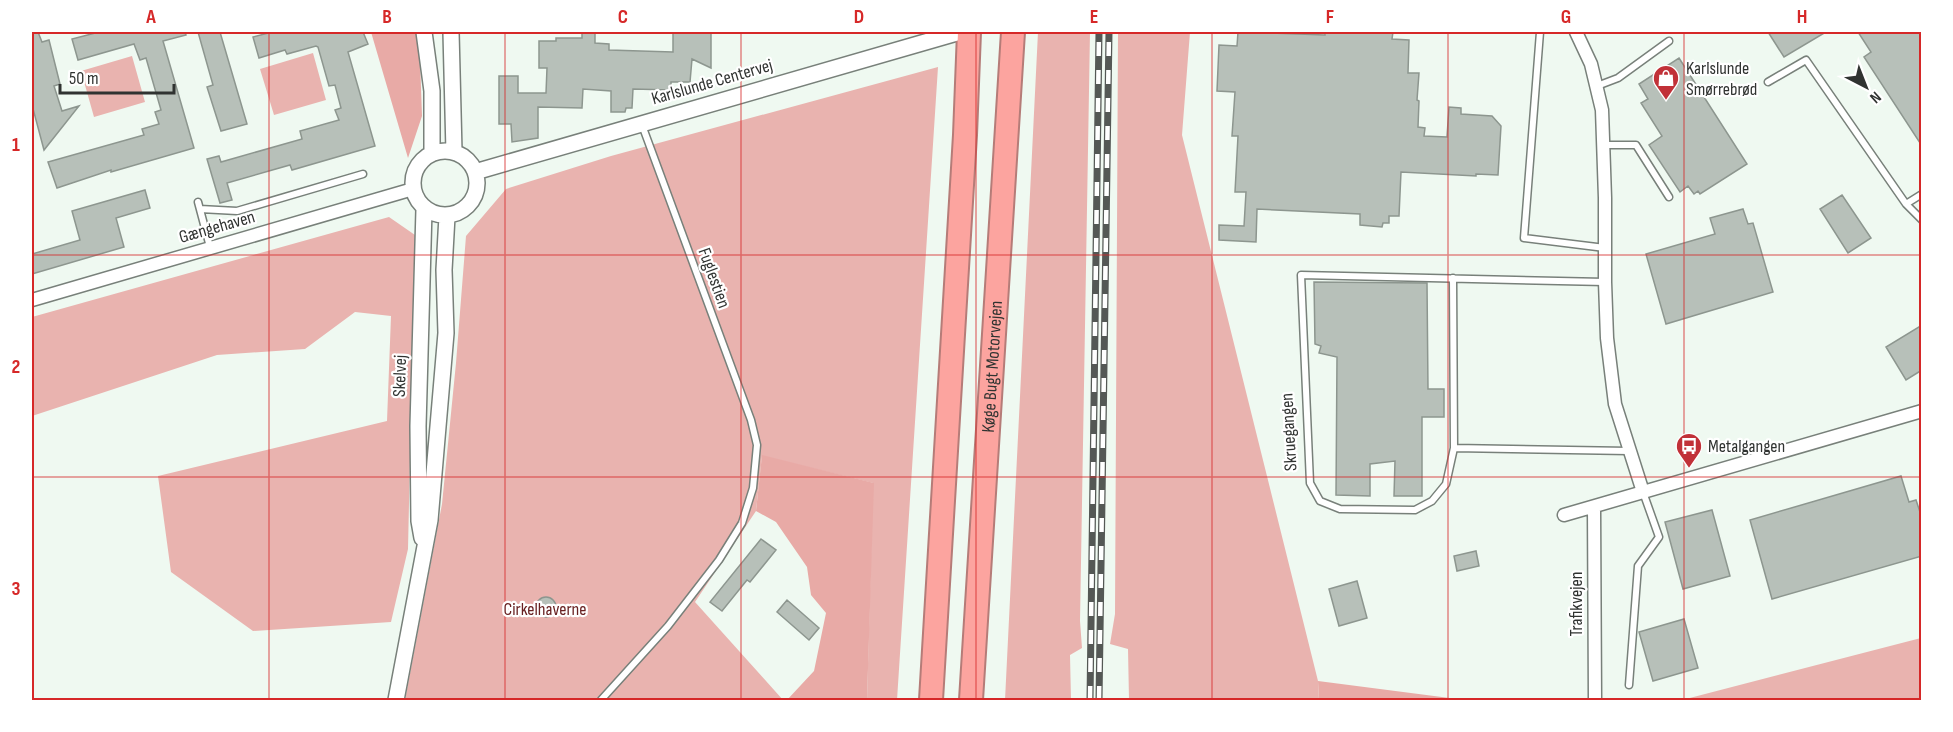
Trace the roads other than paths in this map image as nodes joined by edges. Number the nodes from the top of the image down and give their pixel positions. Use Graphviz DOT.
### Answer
graph roads {
  1 [pos="424,32"];
  2 [pos="451,32"];
  3 [pos="960,32"];
  4 [pos="969,32"];
  5 [pos="1013,32"];
  6 [pos="1540,32"];
  7 [pos="1576,32"];
  8 [pos="1669,41"];
  9 [pos="1768,82"];
  10 [pos="1597,87"];
  11 [pos="641,123"];
  12 [pos="1604,145"];
  13 [pos="454,152"];
  14 [pos="432,153"];
  15 [pos="475,172"];
  16 [pos="363,174"];
  17 [pos="412,189"];
  18 [pos="1922,194"];
  19 [pos="1669,197"];
  20 [pos="198,202"];
  21 [pos="1906,204"];
  22 [pos="200,209"];
  23 [pos="424,209"];
  24 [pos="447,216"];
  25 [pos="1922,220"];
  26 [pos="210,248"];
  27 [pos="1605,248"];
  28 [pos="1453,278"];
  29 [pos="1605,282"];
  30 [pos="32,300"];
  31 [pos="1922,411"];
  32 [pos="1454,448"];
  33 [pos="1629,451"];
  34 [pos="1643,492"];
  35 [pos="1594,507"];
  36 [pos="1564,515"];
  37 [pos="424,544"];
  38 [pos="1629,685"];
  39 [pos="396,700"];
  40 [pos="601,700"];
  41 [pos="932,700"];
  42 [pos="971,700"];
  43 [pos="1594,700"];
  1 -- 14 [label="street"];
  2 -- 13 [label="street"];
  3 -- 11 [label="street, Karlslunde Centervej"];
  4 -- 41 [label="highway"];
  5 -- 42 [label="highway, Køge Bugt Motorvejen"];
  6 -- 27 [label="lane"];
  7 -- 10 [label="street"];
  8 -- 10 [label="lane"];
  9 -- 21 [label="lane"];
  10 -- 12 [label="street"];
  11 -- 15 [label="street, Karlslunde Centervej"];
  11 -- 40 [label="lane, Fuglestien"];
  12 -- 19 [label="lane"];
  12 -- 27 [label="street"];
  13 -- 14 [label="street"];
  13 -- 15 [label="street"];
  14 -- 17 [label="street"];
  15 -- 24 [label="street"];
  16 -- 22 [label="lane"];
  17 -- 23 [label="street"];
  17 -- 26 [label="street, Gængehaven"];
  18 -- 21 [label="lane"];
  20 -- 22 [label="lane"];
  21 -- 25 [label="lane"];
  22 -- 26 [label="lane"];
  23 -- 24 [label="street"];
  23 -- 37 [label="street, Skelvej"];
  24 -- 37 [label="street, Skelvej"];
  26 -- 30 [label="street, Gængehaven"];
  27 -- 29 [label="street"];
  28 -- 29 [label="lane, Skruegangen"];
  28 -- 32 [label="lane, Skruegangen"];
  28 -- 32 [label="lane, Skruegangen"];
  29 -- 33 [label="street"];
  31 -- 34 [label="street"];
  32 -- 33 [label="lane"];
  33 -- 34 [label="street"];
  34 -- 35 [label="street"];
  34 -- 38 [label="lane"];
  35 -- 36 [label="street"];
  35 -- 43 [label="street, Trafikvejen"];
  37 -- 39 [label="street, Skelvej"];
}
